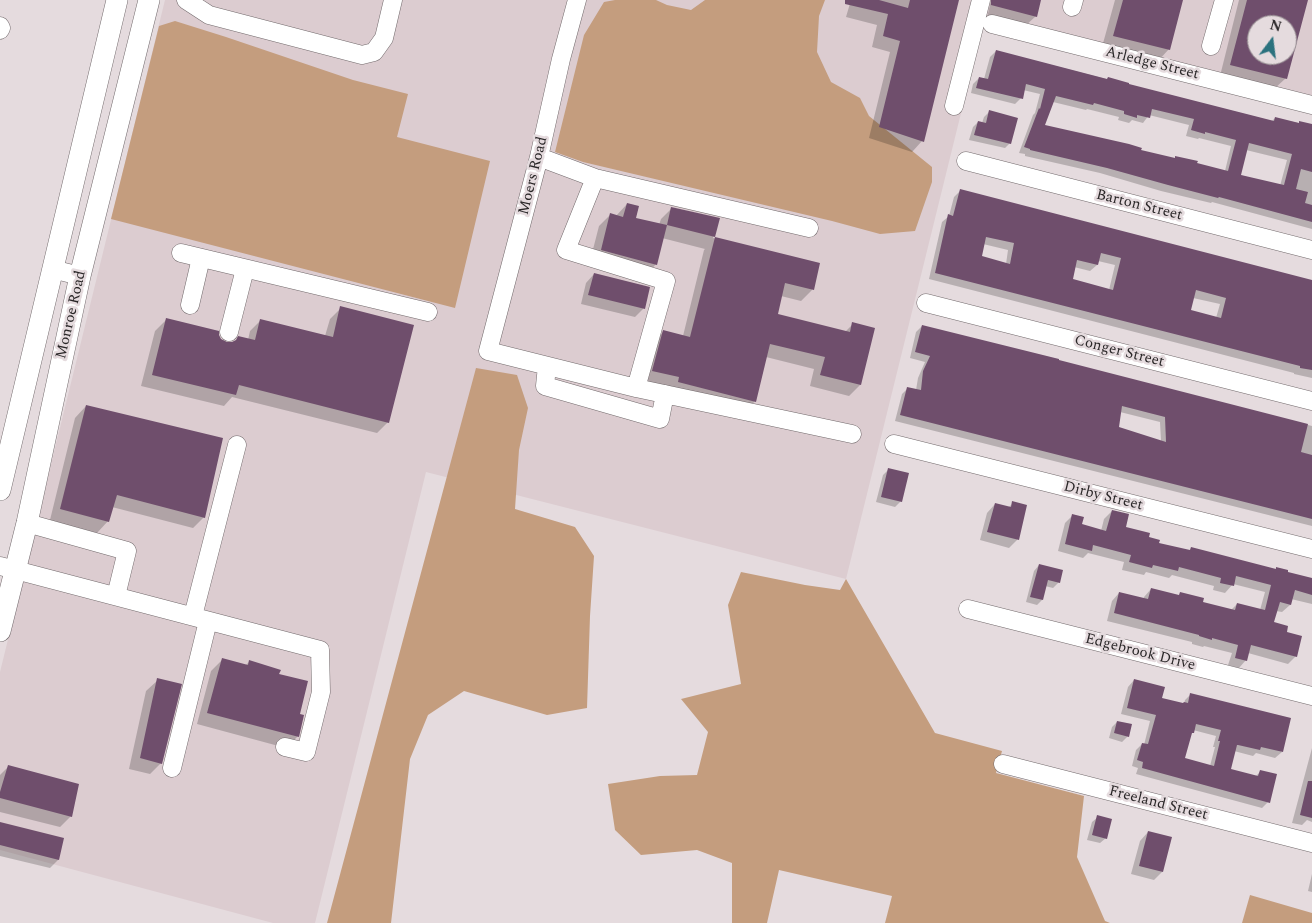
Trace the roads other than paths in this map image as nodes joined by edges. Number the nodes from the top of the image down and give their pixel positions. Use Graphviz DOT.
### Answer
graph roads {
  1 [pos="118,0"];
  2 [pos="149,0"];
  3 [pos="393,0"];
  4 [pos="577,0"];
  5 [pos="981,0"];
  6 [pos="1224,0"];
  7 [pos="192,2"];
  8 [pos="992,24"];
  9 [pos="1212,46"];
  10 [pos="1312,104"];
  11 [pos="954,106"];
  12 [pos="539,157"];
  13 [pos="966,161"];
  14 [pos="594,178"];
  15 [pos="809,228"];
  16 [pos="1312,250"];
  17 [pos="181,253"];
  18 [pos="202,258"];
  19 [pos="52,269"];
  20 [pos="246,269"];
  21 [pos="80,276"];
  22 [pos="926,304"];
  23 [pos="190,305"];
  24 [pos="428,312"];
  25 [pos="230,332"];
  26 [pos="547,366"];
  27 [pos="636,388"];
  28 [pos="665,394"];
  29 [pos="1312,400"];
  30 [pos="852,434"];
  31 [pos="894,444"];
  32 [pos="238,446"];
  33 [pos="0,490"];
  34 [pos="27,523"];
  35 [pos="1312,549"];
  36 [pos="8,568"];
  37 [pos="116,596"];
  38 [pos="968,609"];
  39 [pos="200,618"];
  40 [pos="0,631"];
  41 [pos="1312,696"];
  42 [pos="285,747"];
  43 [pos="1003,764"];
  44 [pos="172,768"];
  45 [pos="1312,843"];
  1 -- 19 [label="main road, Monroe Road"];
  2 -- 21 [label="main road, Monroe Road"];
  3 -- 7 [label="street"];
  4 -- 12 [label="street, Moers Road"];
  5 -- 11 [label="street"];
  6 -- 9 [label="street"];
  8 -- 10 [label="street, Arledge Street"];
  12 -- 14 [label="street"];
  12 -- 26 [label="street, Moers Road"];
  13 -- 16 [label="street, Barton Street"];
  14 -- 15 [label="street"];
  14 -- 27 [label="street"];
  17 -- 18 [label="street"];
  18 -- 20 [label="street"];
  18 -- 23 [label="street"];
  19 -- 21 [label="street"];
  19 -- 33 [label="main road, Monroe Road"];
  20 -- 24 [label="street"];
  20 -- 25 [label="street"];
  21 -- 34 [label="main road, Monroe Road"];
  22 -- 29 [label="street, Conger Street"];
  26 -- 27 [label="street"];
  26 -- 28 [label="street"];
  27 -- 28 [label="street"];
  28 -- 30 [label="street"];
  31 -- 35 [label="street, Dirby Street"];
  32 -- 39 [label="street"];
  34 -- 36 [label="main road, Monroe Road"];
  34 -- 37 [label="street"];
  36 -- 37 [label="street"];
  36 -- 40 [label="main road, Monroe Road"];
  37 -- 39 [label="street"];
  38 -- 41 [label="street, Edgebrook Drive"];
  39 -- 42 [label="street"];
  39 -- 44 [label="street"];
  43 -- 45 [label="street, Freeland Street"];
}
